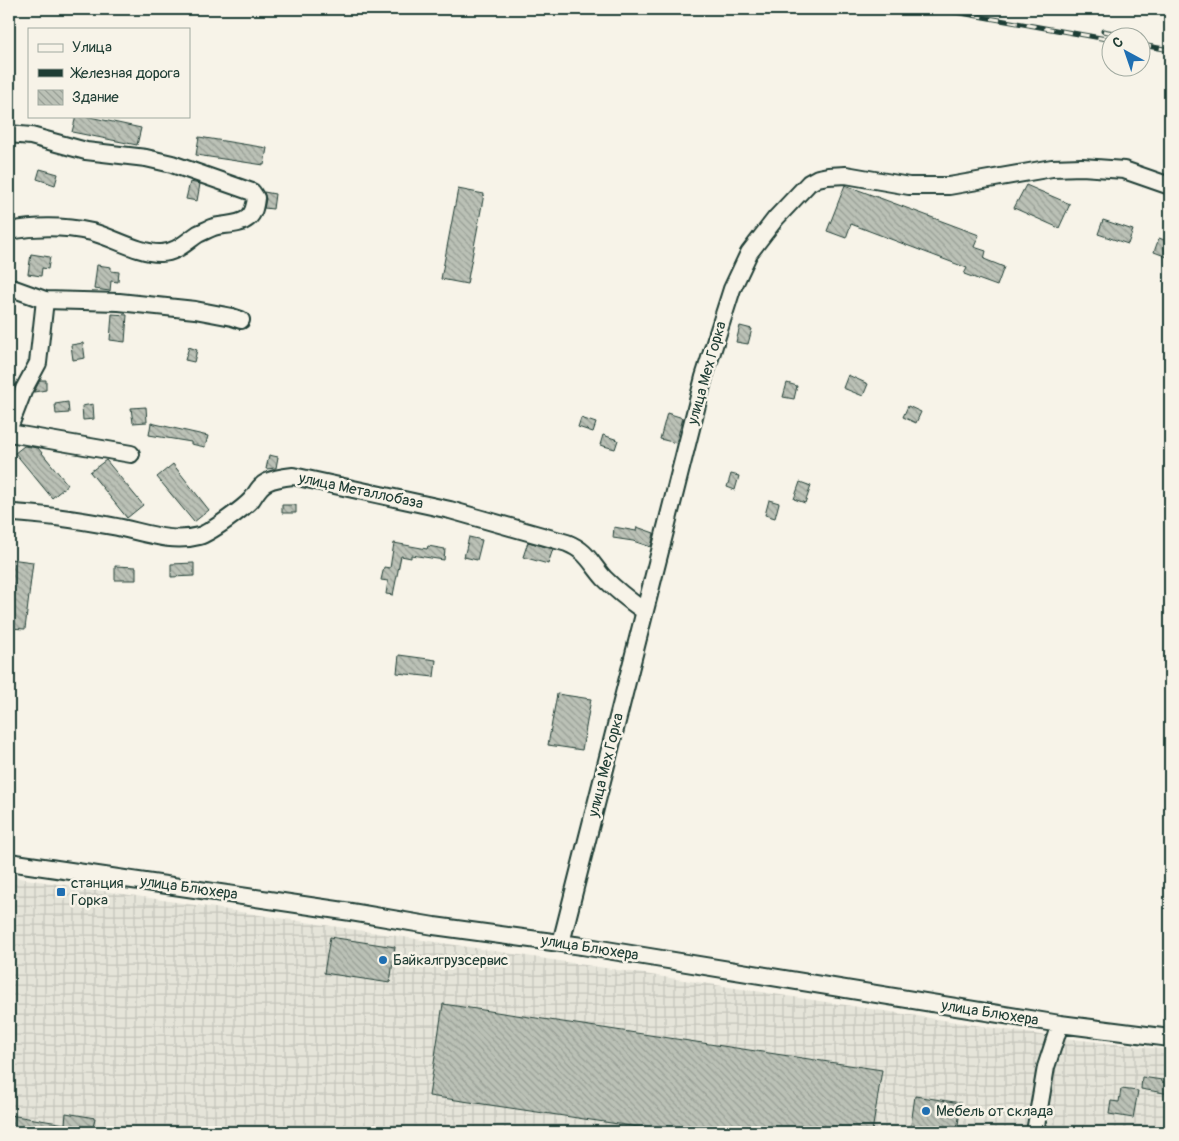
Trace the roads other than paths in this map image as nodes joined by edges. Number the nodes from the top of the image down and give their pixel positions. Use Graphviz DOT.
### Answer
graph roads {
  1 [pos="9,134"];
  2 [pos="1170,186"];
  3 [pos="9,231"];
  4 [pos="9,287"];
  5 [pos="45,300"];
  6 [pos="241,320"];
  7 [pos="9,428"];
  8 [pos="9,433"];
  9 [pos="131,454"];
  10 [pos="9,514"];
  11 [pos="644,611"];
  12 [pos="9,862"];
  13 [pos="561,943"];
  14 [pos="1060,1024"];
  15 [pos="1170,1038"];
  16 [pos="1035,1132"];
  1 -- 3 [label="street"];
  2 -- 11 [label="street, улица Мех Горка"];
  4 -- 5 [label="street"];
  5 -- 6 [label="street"];
  5 -- 7 [label="street"];
  8 -- 9 [label="street"];
  10 -- 11 [label="street, улица Металлобаза"];
  11 -- 13 [label="street, улица Мех Горка"];
  12 -- 13 [label="street, улица Блюхера"];
  13 -- 14 [label="street, улица Блюхера"];
  14 -- 15 [label="street, улица Блюхера"];
  14 -- 16 [label="street"];
}
